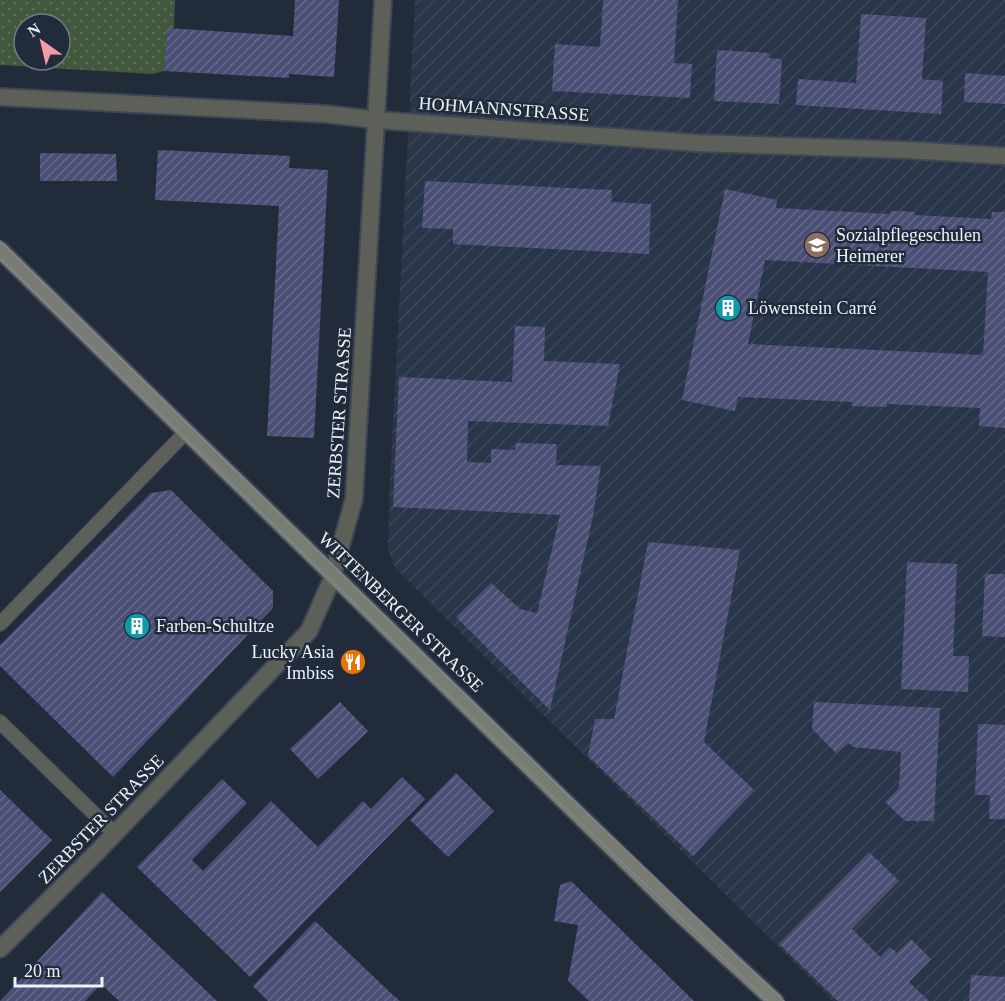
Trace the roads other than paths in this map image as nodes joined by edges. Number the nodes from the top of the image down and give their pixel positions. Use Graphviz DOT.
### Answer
graph roads {
  1 [pos="383,0"];
  2 [pos="0,97"];
  3 [pos="377,120"];
  4 [pos="1005,156"];
  5 [pos="0,250"];
  6 [pos="187,431"];
  7 [pos="333,573"];
  8 [pos="0,624"];
  9 [pos="0,722"];
  10 [pos="114,834"];
  11 [pos="0,949"];
  12 [pos="775,1001"];
  1 -- 3 [label="street, ZERBSTER STRASSE"];
  2 -- 3 [label="street, HOHMANNSTRASSE"];
  3 -- 4 [label="street, HOHMANNSTRASSE"];
  3 -- 7 [label="street, ZERBSTER STRASSE"];
  5 -- 6 [label="main road, WITTENBERGER STRASSE"];
  6 -- 7 [label="main road, WITTENBERGER STRASSE"];
  6 -- 8 [label="lane"];
  7 -- 10 [label="street, ZERBSTER STRASSE"];
  7 -- 12 [label="main road, WITTENBERGER STRASSE"];
  9 -- 10 [label="lane"];
  10 -- 11 [label="street, ZERBSTER STRASSE"];
}
